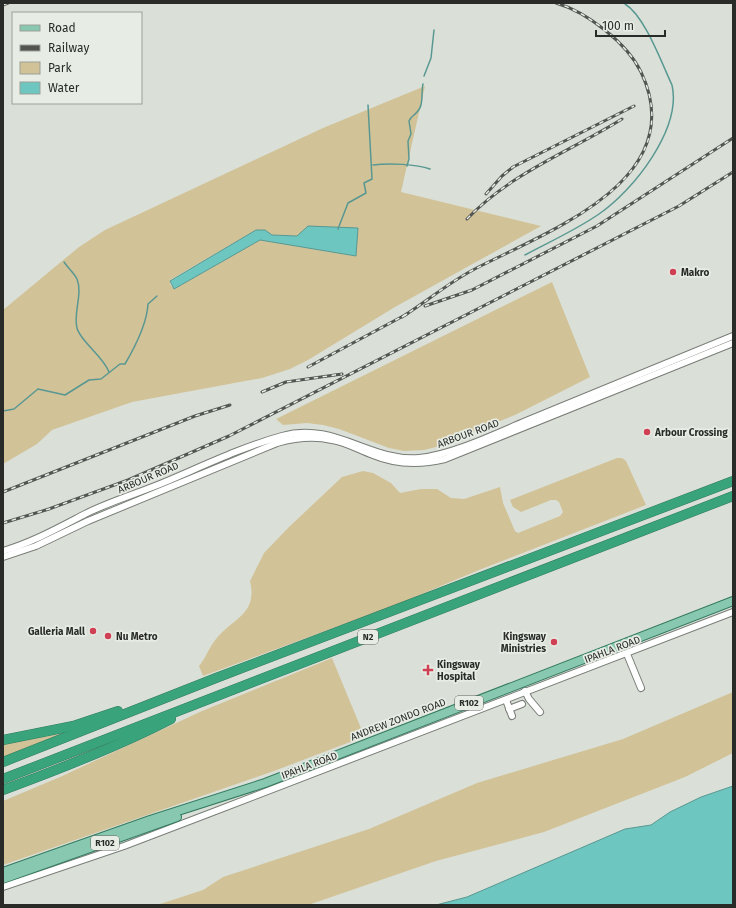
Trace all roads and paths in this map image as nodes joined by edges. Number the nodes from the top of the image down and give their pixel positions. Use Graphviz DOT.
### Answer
graph roads {
  1 [pos="733,336"];
  2 [pos="733,344"];
  3 [pos="733,481"];
  4 [pos="733,496"];
  5 [pos="3,551"];
  6 [pos="3,557"];
  7 [pos="733,601"];
  8 [pos="733,612"];
  9 [pos="627,654"];
  10 [pos="216,678"];
  11 [pos="641,688"];
  12 [pos="525,691"];
  13 [pos="209,698"];
  14 [pos="506,700"];
  15 [pos="522,704"];
  16 [pos="509,709"];
  17 [pos="540,712"];
  18 [pos="512,716"];
  19 [pos="3,740"];
  20 [pos="3,762"];
  21 [pos="3,779"];
  22 [pos="3,791"];
  23 [pos="151,827"];
  24 [pos="3,872"];
  25 [pos="3,880"];
  26 [pos="3,887"];
  1 -- 5 [label="street, ARBOUR ROAD"];
  2 -- 6 [label="street, ARBOUR ROAD"];
  3 -- 10 [label="highway, N2"];
  4 -- 13 [label="highway, N2"];
  7 -- 23 [label="main road, ANDREW ZONDO ROAD / R102"];
  8 -- 9 [label="street, IPAHLA ROAD"];
  9 -- 11 [label="street"];
  9 -- 12 [label="street, IPAHLA ROAD"];
  10 -- 19 [label="highway"];
  10 -- 20 [label="highway, N2"];
  12 -- 14 [label="street, IPAHLA ROAD"];
  12 -- 17 [label="street"];
  13 -- 21 [label="highway, N2"];
  13 -- 22 [label="highway"];
  14 -- 16 [label="street"];
  14 -- 23 [label="street, IPAHLA ROAD"];
  15 -- 16 [label="street"];
  16 -- 18 [label="street"];
  23 -- 24 [label="main road, ANDREW ZONDO ROAD / R102"];
  23 -- 25 [label="main road, ANDREW ZONDO ROAD / R102"];
  23 -- 26 [label="street, IPAHLA ROAD"];
}
